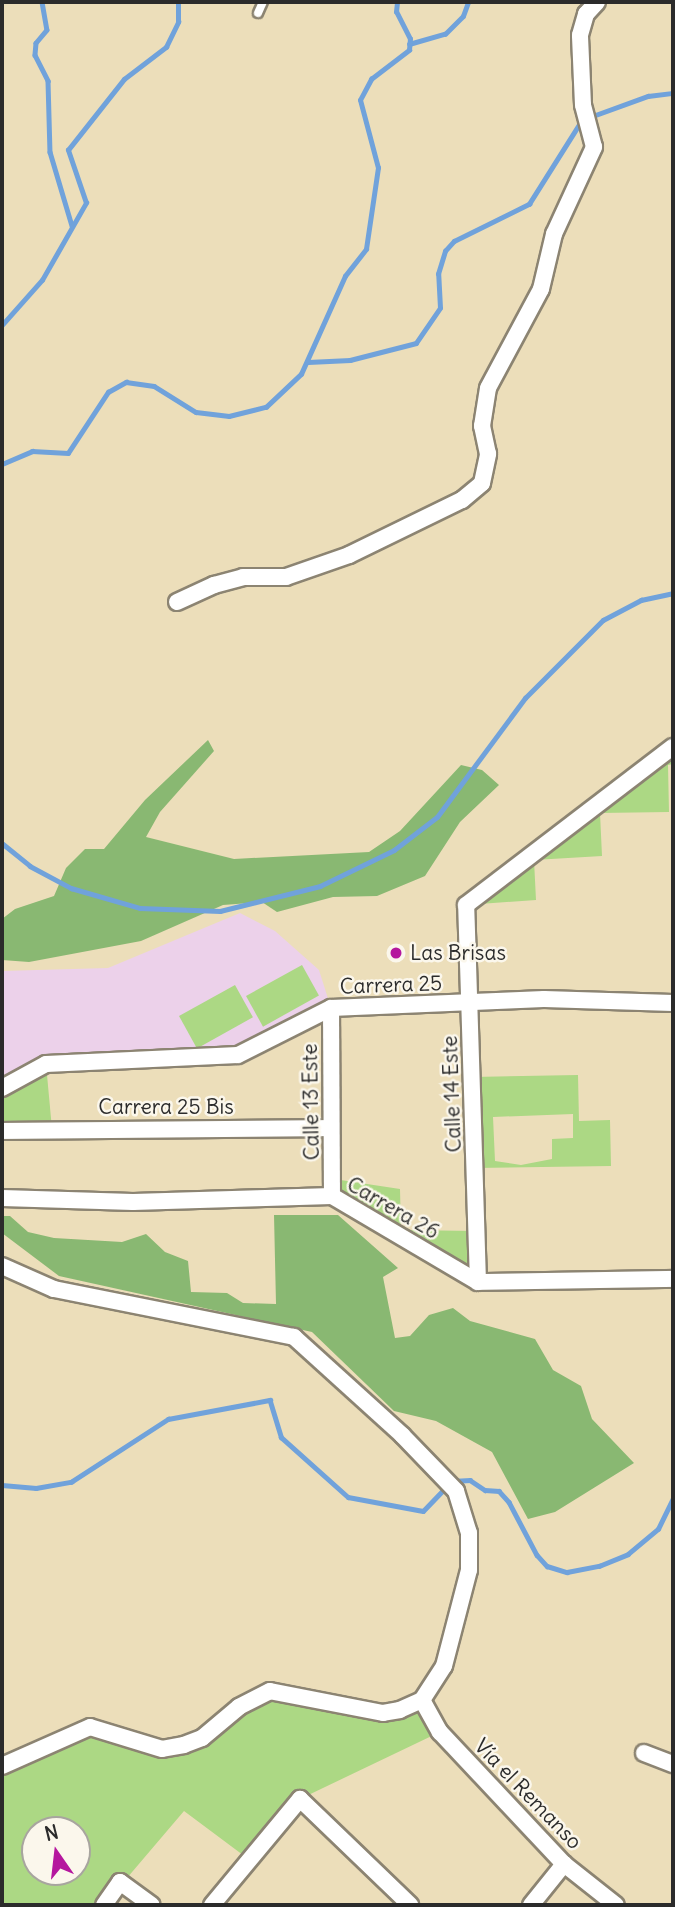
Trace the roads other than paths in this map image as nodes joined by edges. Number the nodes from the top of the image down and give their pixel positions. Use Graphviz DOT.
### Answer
graph roads {
  1 [pos="263,2"];
  2 [pos="597,2"];
  3 [pos="258,13"];
  4 [pos="177,602"];
  5 [pos="673,747"];
  6 [pos="470,1003"];
  7 [pos="673,1003"];
  8 [pos="331,1008"];
  9 [pos="2,1088"];
  10 [pos="330,1128"];
  11 [pos="2,1131"];
  12 [pos="332,1196"];
  13 [pos="2,1198"];
  14 [pos="2,1266"];
  15 [pos="673,1279"];
  16 [pos="478,1282"];
  17 [pos="422,1700"];
  18 [pos="644,1753"];
  19 [pos="673,1764"];
  20 [pos="2,1766"];
  21 [pos="564,1864"];
  22 [pos="104,1905"];
  23 [pos="152,1905"];
  24 [pos="212,1905"];
  25 [pos="410,1905"];
  26 [pos="531,1905"];
  27 [pos="616,1905"];
  1 -- 3 [label="lane"];
  2 -- 4 [label="street"];
  5 -- 6 [label="street, Calle 14 Este"];
  6 -- 7 [label="street, Carrera 25"];
  6 -- 8 [label="street, Carrera 25"];
  6 -- 16 [label="street, Calle 14 Este"];
  8 -- 9 [label="street, Carrera 25"];
  8 -- 10 [label="street, Calle 13 Este"];
  10 -- 11 [label="street, Carrera 25 Bis"];
  10 -- 12 [label="street, Calle 13 Este"];
  12 -- 13 [label="street, Carrera 26"];
  12 -- 16 [label="street, Carrera 26"];
  14 -- 17 [label="street"];
  15 -- 16 [label="street"];
  17 -- 20 [label="street"];
  17 -- 21 [label="street, Vía el Remanso"];
  18 -- 19 [label="street"];
  21 -- 26 [label="street"];
  21 -- 27 [label="street, Vía el Remanso"];
  22 -- 23 [label="street"];
  24 -- 25 [label="street"];
}
